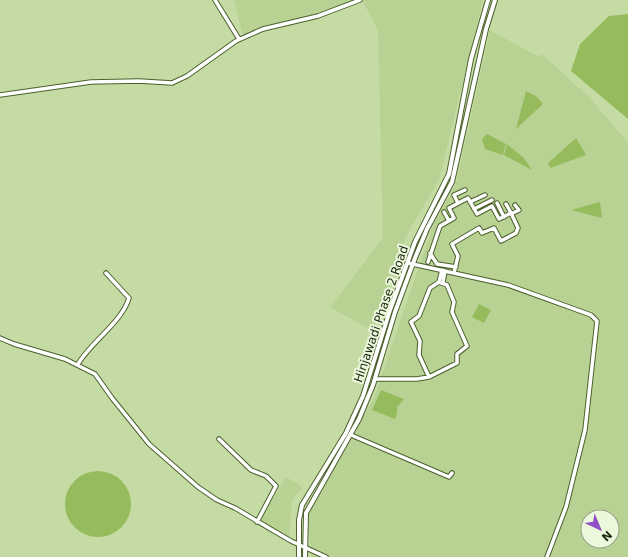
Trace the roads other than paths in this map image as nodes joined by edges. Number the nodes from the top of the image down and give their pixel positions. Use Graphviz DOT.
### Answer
graph roads {
  1 [pos="215,0"];
  2 [pos="360,0"];
  3 [pos="488,0"];
  4 [pos="495,0"];
  5 [pos="240,40"];
  6 [pos="0,95"];
  7 [pos="465,190"];
  8 [pos="485,195"];
  9 [pos="492,200"];
  10 [pos="470,202"];
  11 [pos="458,203"];
  12 [pos="497,203"];
  13 [pos="506,204"];
  14 [pos="515,205"];
  15 [pos="474,209"];
  16 [pos="444,212"];
  17 [pos="511,214"];
  18 [pos="504,217"];
  19 [pos="449,221"];
  20 [pos="430,253"];
  21 [pos="410,263"];
  22 [pos="437,264"];
  23 [pos="456,267"];
  24 [pos="444,271"];
  25 [pos="106,272"];
  26 [pos="454,273"];
  27 [pos="441,282"];
  28 [pos="0,338"];
  29 [pos="78,364"];
  30 [pos="429,377"];
  31 [pos="375,379"];
  32 [pos="346,433"];
  33 [pos="351,435"];
  34 [pos="219,439"];
  35 [pos="452,473"];
  36 [pos="257,522"];
  37 [pos="299,545"];
  38 [pos="304,547"];
  39 [pos="300,557"];
  40 [pos="305,557"];
  41 [pos="326,557"];
  42 [pos="547,557"];
  1 -- 5 [label="street"];
  2 -- 5 [label="street"];
  3 -- 21 [label="main road, Hinjawadi Phase 2 Road"];
  4 -- 21 [label="main road, Hinjawadi Phase 2 Road"];
  5 -- 6 [label="street"];
  7 -- 11 [label="street"];
  8 -- 10 [label="street"];
  9 -- 15 [label="street"];
  10 -- 11 [label="street"];
  10 -- 15 [label="street"];
  11 -- 19 [label="street"];
  12 -- 18 [label="street"];
  13 -- 17 [label="street"];
  14 -- 17 [label="street"];
  15 -- 18 [label="street"];
  16 -- 19 [label="street"];
  17 -- 18 [label="street"];
  17 -- 23 [label="street"];
  19 -- 20 [label="street"];
  20 -- 22 [label="street"];
  20 -- 22 [label="street"];
  21 -- 24 [label="street"];
  21 -- 31 [label="main road, Hinjawadi Phase 2 Road"];
  21 -- 32 [label="main road, Hinjawadi Phase 2 Road"];
  22 -- 23 [label="street"];
  23 -- 26 [label="street"];
  24 -- 26 [label="street"];
  24 -- 27 [label="street"];
  25 -- 29 [label="street"];
  26 -- 42 [label="street"];
  27 -- 30 [label="street"];
  27 -- 30 [label="street"];
  28 -- 29 [label="street"];
  29 -- 36 [label="street"];
  30 -- 31 [label="street"];
  31 -- 33 [label="main road, Hinjawadi Phase 2 Road"];
  32 -- 33 [label="main road"];
  32 -- 37 [label="main road, Hinjawadi Phase 2 Road"];
  33 -- 35 [label="street"];
  33 -- 38 [label="main road, Hinjawadi Phase 2 Road"];
  34 -- 36 [label="street"];
  36 -- 37 [label="street"];
  37 -- 38 [label="street"];
  37 -- 39 [label="main road, Hinjawadi Phase 2 Road"];
  38 -- 40 [label="main road, Hinjawadi Phase 2 Road"];
  38 -- 41 [label="street"];
}
